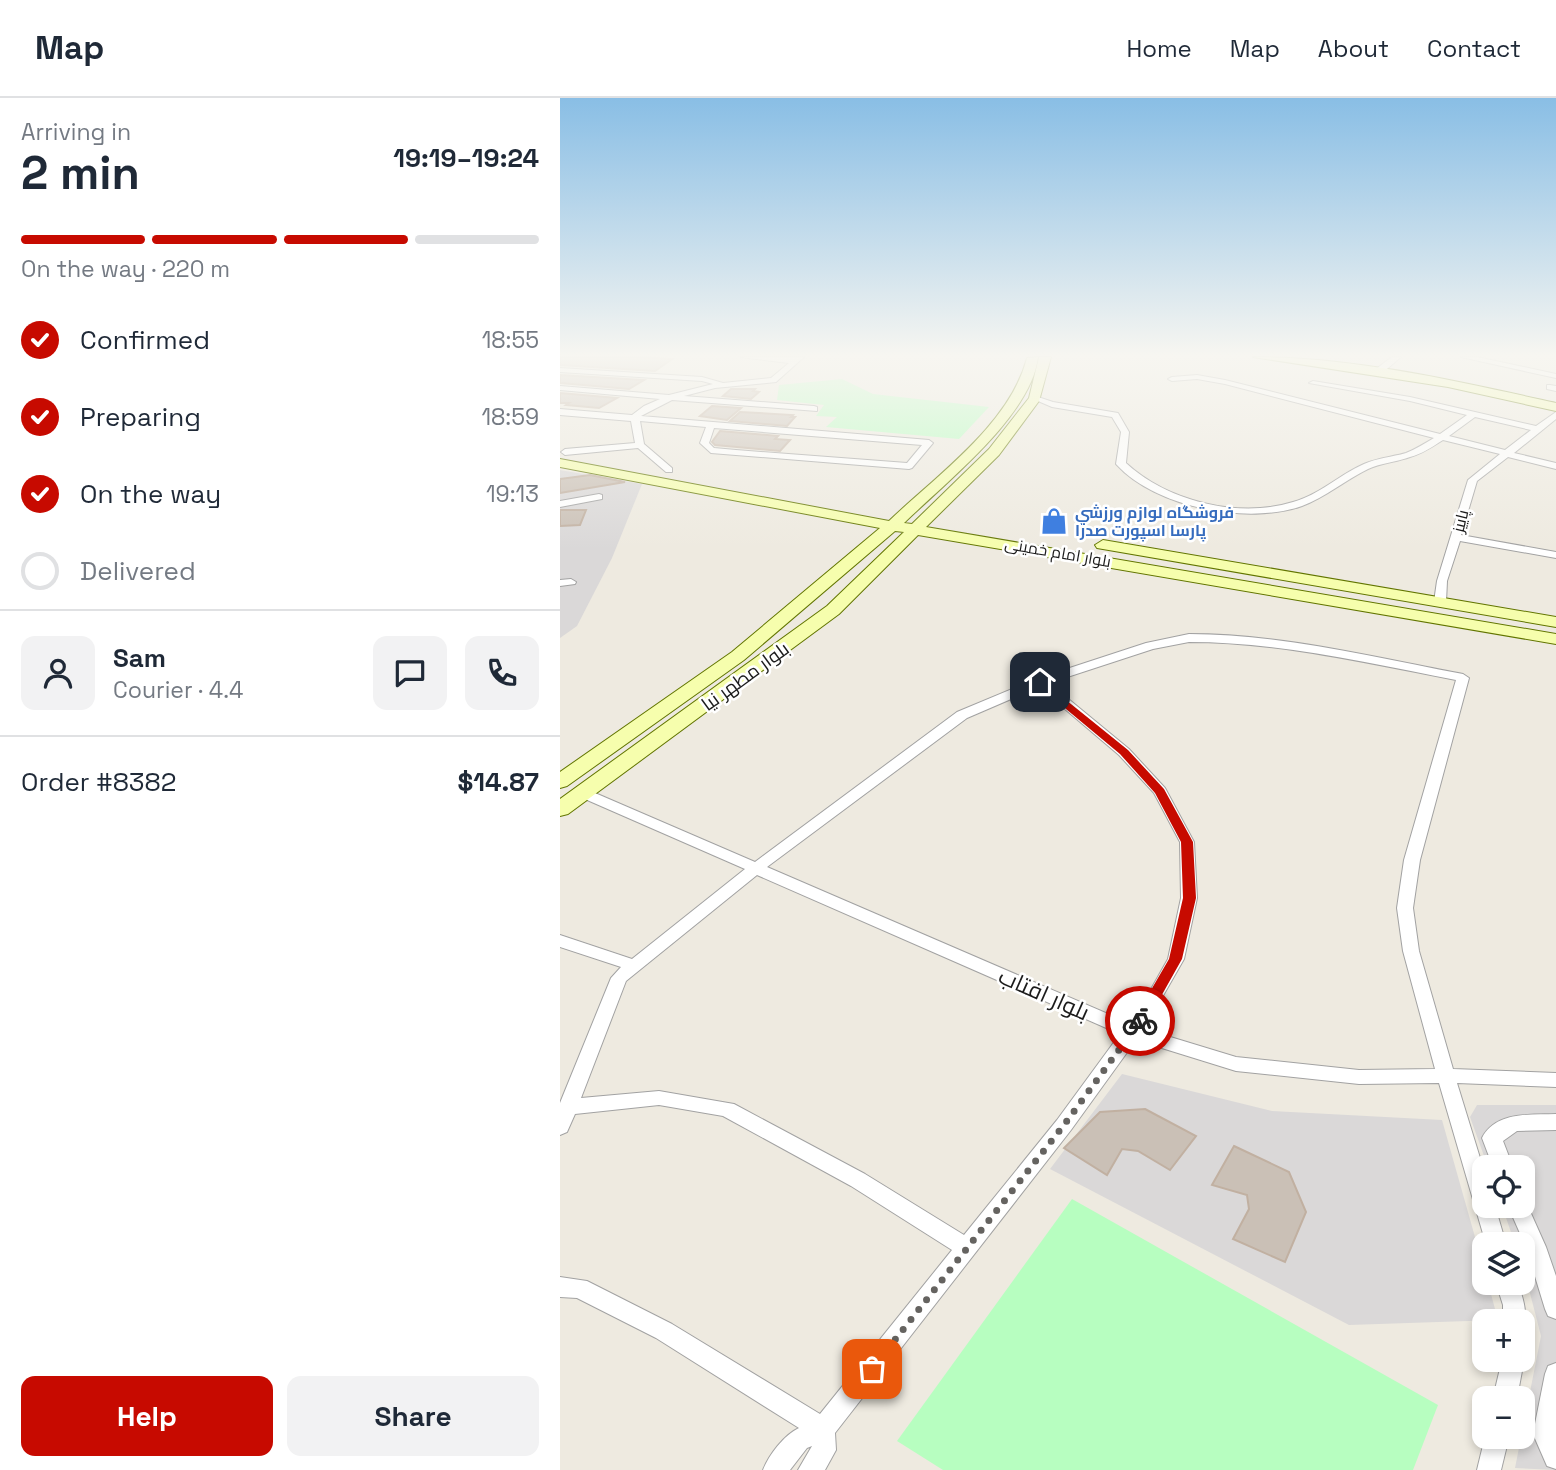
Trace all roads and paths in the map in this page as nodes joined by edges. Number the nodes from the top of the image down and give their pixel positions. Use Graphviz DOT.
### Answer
graph roads {
  1 [pos="636,421"];
  2 [pos="673,421"];
  3 [pos="1003,421"];
  4 [pos="1015,421"];
  5 [pos="1120,421"];
  6 [pos="1382,421"];
  7 [pos="1464,421"];
  8 [pos="1504,421"];
  9 [pos="1548,421"];
  10 [pos="711,425"];
  11 [pos="1537,429"];
  12 [pos="1442,436"];
  13 [pos="640,445"];
  14 [pos="1505,453"];
  15 [pos="562,455"];
  16 [pos="1556,466"];
  17 [pos="669,470"];
  18 [pos="599,497"];
  19 [pos="560,504"];
  20 [pos="865,507"];
  21 [pos="847,518"];
  22 [pos="899,519"];
  23 [pos="922,522"];
  24 [pos="966,522"];
  25 [pos="952,534"];
  26 [pos="1457,537"];
  27 [pos="874,542"];
  28 [pos="1556,555"];
  29 [pos="1440,602"];
  30 [pos="1556,622"];
  31 [pos="1556,639"];
  32 [pos="1040,682"];
  33 [pos="560,782"];
  34 [pos="583,793"];
  35 [pos="560,808"];
  36 [pos="755,869"];
  37 [pos="560,941"];
  38 [pos="632,965"];
  39 [pos="1132,1032"];
  40 [pos="1445,1076"];
  41 [pos="1556,1080"];
  42 [pos="568,1107"];
  43 [pos="1556,1122"];
  44 [pos="560,1127"];
  45 [pos="1498,1155"];
  46 [pos="1523,1218"];
  47 [pos="1492,1232"];
  48 [pos="967,1248"];
  49 [pos="560,1287"];
  50 [pos="1556,1309"];
  51 [pos="1556,1374"];
  52 [pos="823,1429"];
  53 [pos="1494,1449"];
  54 [pos="1556,1457"];
  55 [pos="775,1470"];
  56 [pos="810,1470"];
  57 [pos="1489,1470"];
  1 -- 13 [label="street"];
  2 -- 10 [label="street"];
  3 -- 22 [label="main road, بلوار مطهر نیا"];
  4 -- 23 [label="main road, بلوار مطهر نیا"];
  5 -- 12 [label="street"];
  6 -- 12 [label="street"];
  7 -- 12 [label="street"];
  8 -- 11 [label="street"];
  9 -- 11 [label="street, پاییز"];
  10 -- 10 [label="street"];
  11 -- 14 [label="street, پاییز"];
  12 -- 14 [label="street"];
  13 -- 15 [label="street"];
  13 -- 17 [label="street"];
  14 -- 16 [label="street"];
  14 -- 26 [label="street, پاییز"];
  15 -- 17 [label="main road, بلوار امام خمینی"];
  15 -- 21 [label="main road, بلوار امام خمینی"];
  17 -- 20 [label="main road, بلوار امام خمینی"];
  18 -- 19 [label="street"];
  20 -- 21 [label="main road"];
  20 -- 22 [label="main road, بلوار امام خمینی"];
  21 -- 22 [label="main road, بلوار امام خمینی"];
  21 -- 27 [label="main road"];
  22 -- 23 [label="main road, بلوار امام خمینی"];
  22 -- 27 [label="main road, بلوار مطهر نیا"];
  23 -- 24 [label="main road, بلوار امام خمینی"];
  23 -- 25 [label="main road, بلوار امام خمینی"];
  23 -- 34 [label="main road, بلوار مطهر نیا"];
  24 -- 25 [label="main road"];
  24 -- 29 [label="main road, بلوار امام خمینی"];
  25 -- 31 [label="main road, بلوار امام خمینی"];
  26 -- 28 [label="street"];
  26 -- 29 [label="street, پاییز"];
  27 -- 33 [label="main road, بلوار مطهر نیا"];
  29 -- 30 [label="main road, بلوار امام خمینی"];
  32 -- 36 [label="street"];
  32 -- 39 [label="street"];
  32 -- 40 [label="street"];
  34 -- 35 [label="main road, بلوار مطهر نیا"];
  34 -- 36 [label="street, بلوار افتاب"];
  36 -- 38 [label="street"];
  36 -- 39 [label="street, بلوار افتاب"];
  37 -- 38 [label="street"];
  38 -- 42 [label="street"];
  39 -- 40 [label="street, بلوار افتاب"];
  39 -- 48 [label="street"];
  40 -- 41 [label="street, بلوار افتاب"];
  40 -- 47 [label="street"];
  42 -- 44 [label="street"];
  42 -- 48 [label="street"];
  43 -- 45 [label="street"];
  46 -- 50 [label="street"];
  48 -- 52 [label="street"];
  49 -- 52 [label="street"];
  51 -- 54 [label="street"];
  52 -- 55 [label="street"];
  52 -- 56 [label="street"];
  53 -- 57 [label="street"];
}
